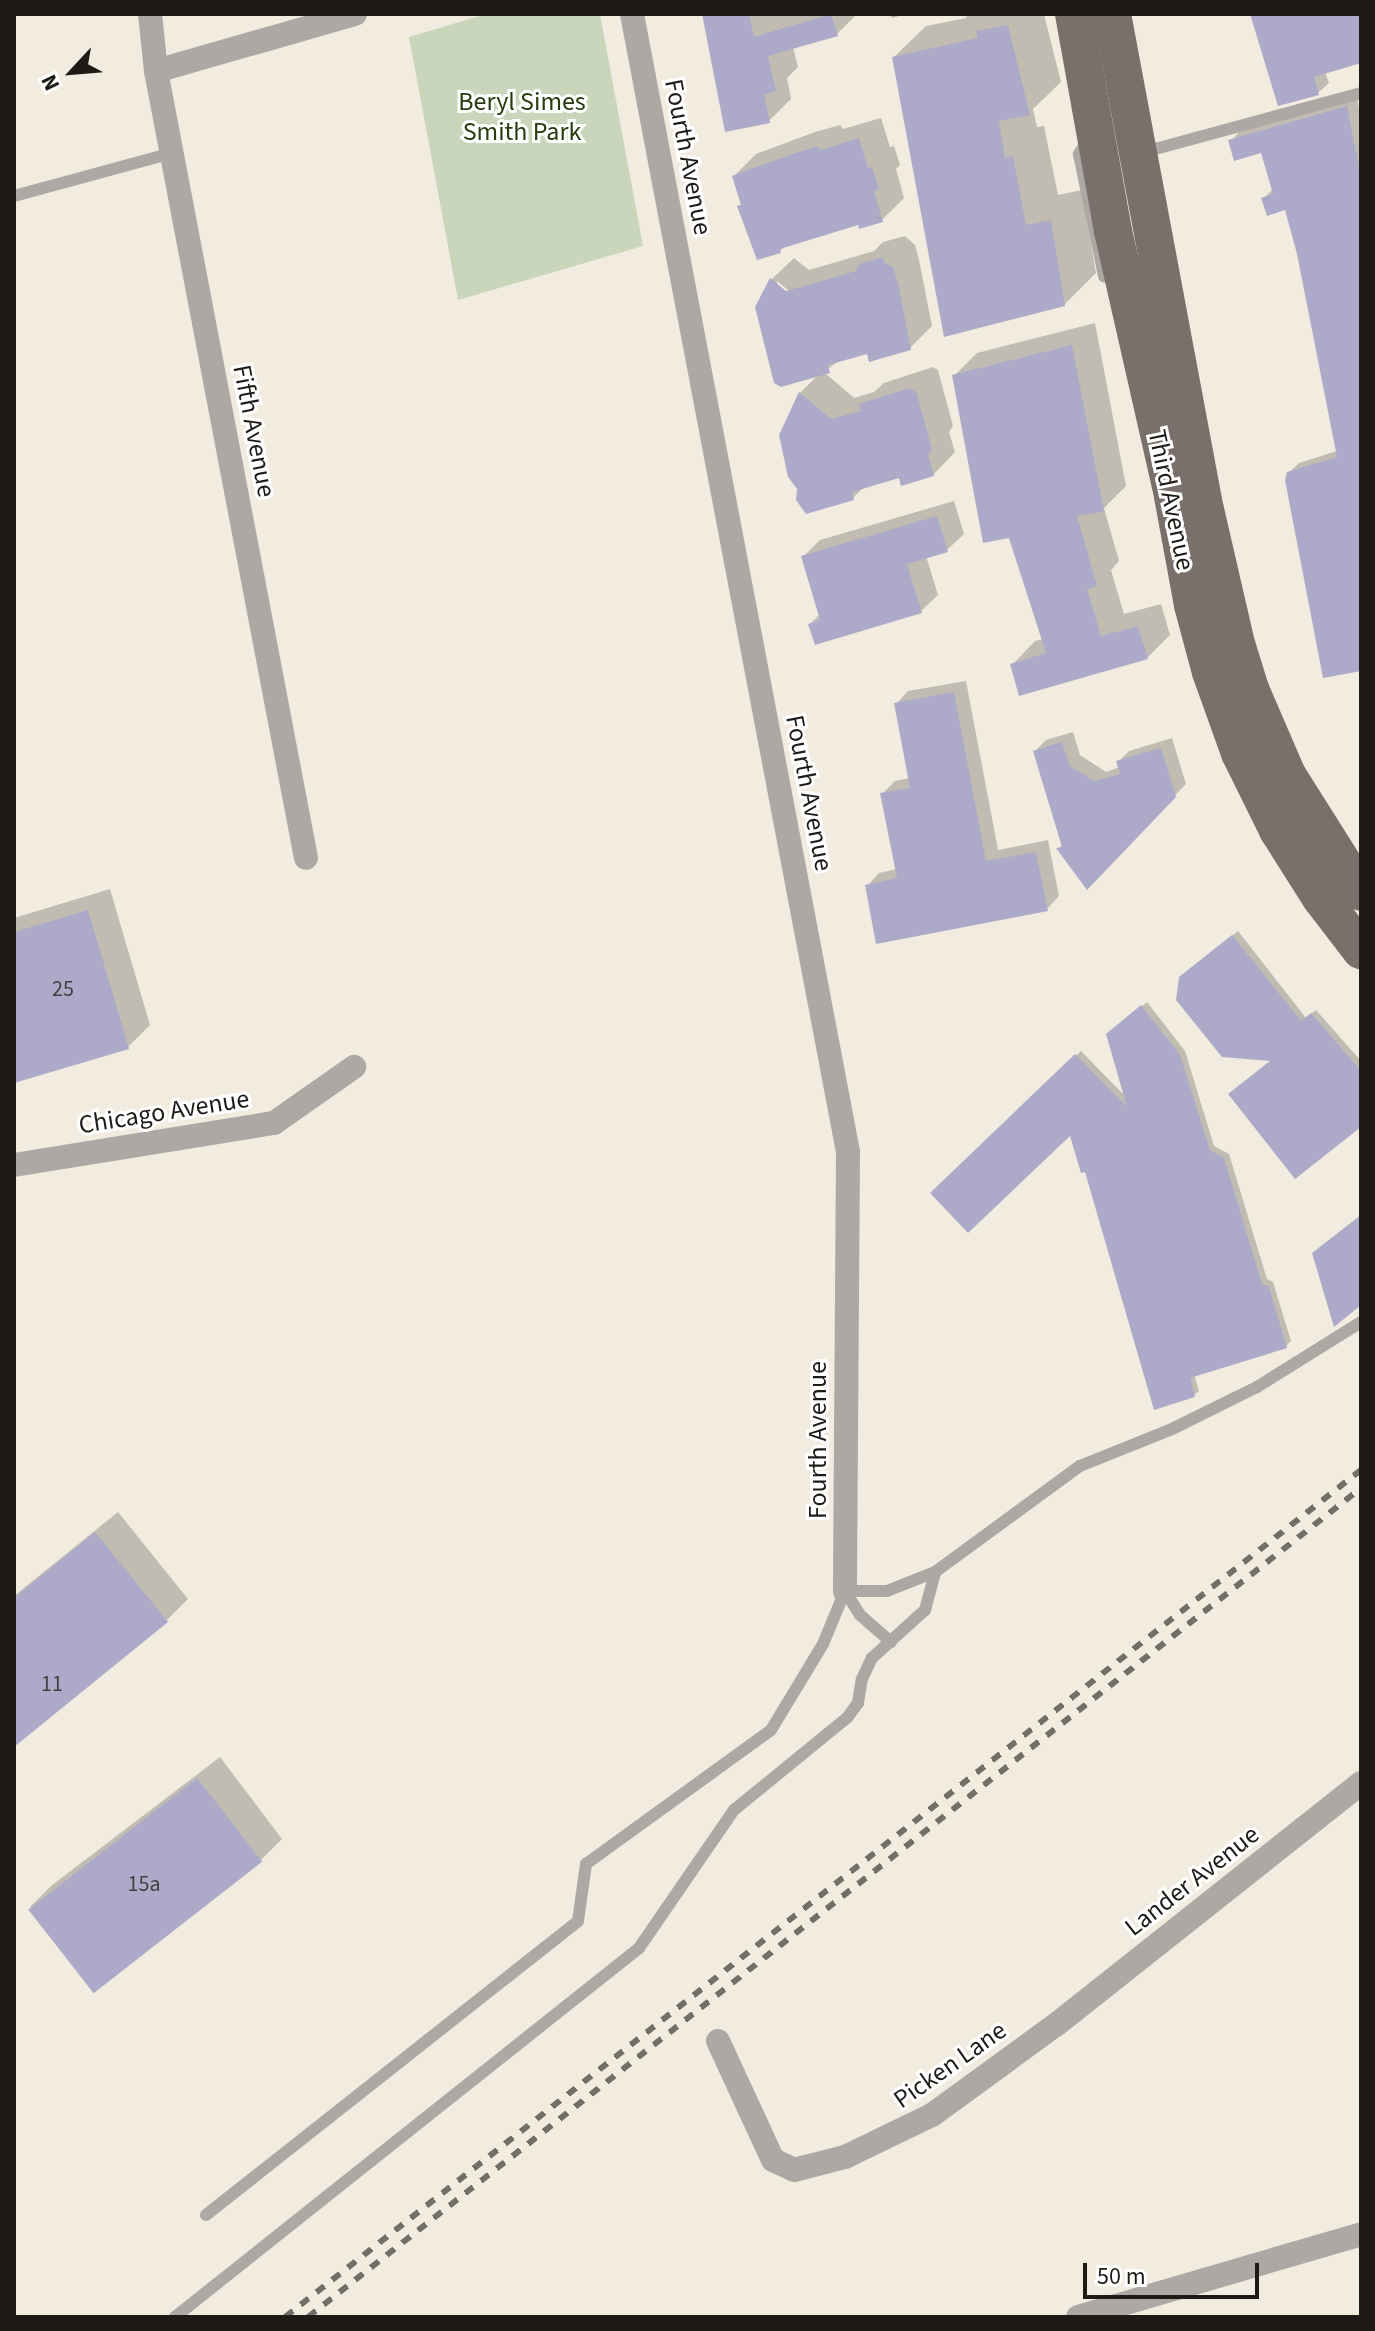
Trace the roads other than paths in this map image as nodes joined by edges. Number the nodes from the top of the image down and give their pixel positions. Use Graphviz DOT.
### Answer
graph roads {
  1 [pos="150,14"];
  2 [pos="355,14"];
  3 [pos="632,14"];
  4 [pos="1074,14"];
  5 [pos="1112,14"];
  6 [pos="156,71"];
  7 [pos="1361,93"];
  8 [pos="1095,132"];
  9 [pos="172,153"];
  10 [pos="1139,153"];
  11 [pos="14,196"];
  12 [pos="1108,295"];
  13 [pos="1141,420"];
  14 [pos="1173,496"];
  15 [pos="306,858"];
  16 [pos="1361,892"];
  17 [pos="1361,950"];
  18 [pos="354,1067"];
  19 [pos="14,1165"];
  20 [pos="1361,1322"];
  21 [pos="935,1572"];
  22 [pos="845,1591"];
  23 [pos="891,1642"];
  24 [pos="1361,1783"];
  25 [pos="1351,1798"];
  26 [pos="1057,2024"];
  27 [pos="718,2041"];
  28 [pos="206,2215"];
  29 [pos="1361,2234"];
  30 [pos="175,2317"];
  31 [pos="1078,2317"];
  1 -- 6 [label="street, Fifth Avenue"];
  2 -- 6 [label="street"];
  3 -- 22 [label="street, Fourth Avenue"];
  4 -- 8 [label="main road, Third Avenue"];
  5 -- 10 [label="main road, Third Avenue"];
  6 -- 9 [label="street, Fifth Avenue"];
  7 -- 10 [label="lane"];
  8 -- 12 [label="lane"];
  8 -- 14 [label="main road, Third Avenue"];
  9 -- 11 [label="lane"];
  9 -- 15 [label="street, Fifth Avenue"];
  10 -- 16 [label="main road, Third Avenue"];
  13 -- 14 [label="lane"];
  14 -- 17 [label="main road, Third Avenue"];
  18 -- 19 [label="street, Chicago Avenue"];
  20 -- 21 [label="lane"];
  21 -- 22 [label="lane"];
  21 -- 23 [label="lane"];
  22 -- 23 [label="lane"];
  22 -- 28 [label="lane"];
  23 -- 30 [label="lane"];
  24 -- 25 [label="street, Lander Avenue"];
  25 -- 26 [label="street, Lander Avenue"];
  26 -- 27 [label="street, Picken Lane"];
  29 -- 31 [label="street"];
}
